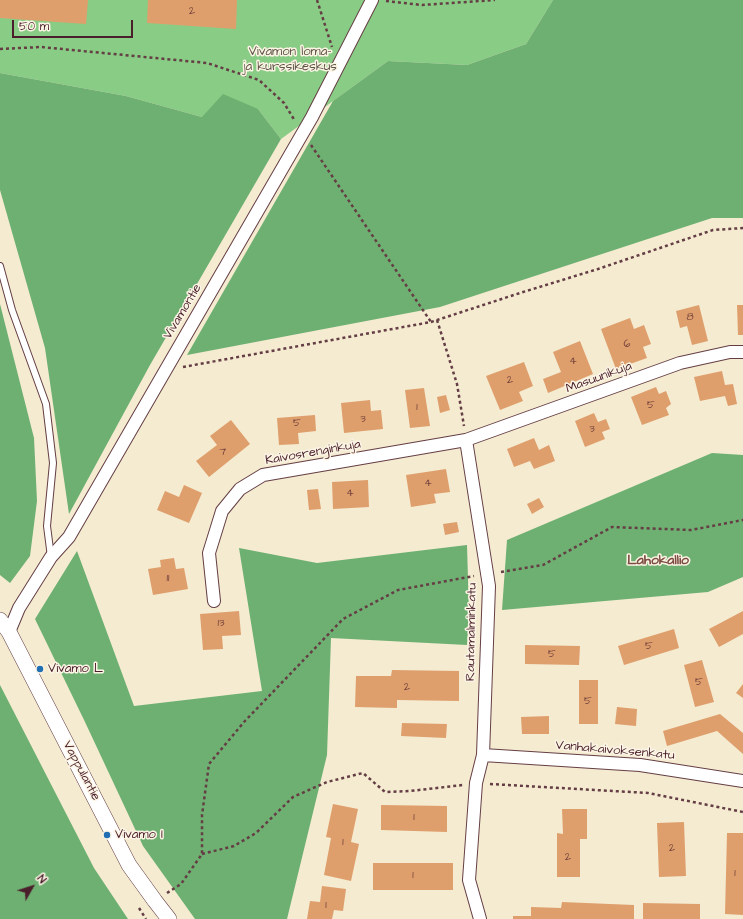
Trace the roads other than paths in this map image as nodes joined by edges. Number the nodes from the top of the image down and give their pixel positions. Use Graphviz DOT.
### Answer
graph roads {
  1 [pos="372,0"];
  2 [pos="0,266"];
  3 [pos="743,352"];
  4 [pos="466,440"];
  5 [pos="51,557"];
  6 [pos="214,601"];
  7 [pos="0,620"];
  8 [pos="9,632"];
  9 [pos="483,755"];
  10 [pos="743,781"];
  11 [pos="169,919"];
  12 [pos="480,919"];
  1 -- 5 [label="street, Vivamontie"];
  2 -- 5 [label="lane"];
  3 -- 4 [label="street, Masuunikuja"];
  4 -- 6 [label="street, Kaivosrenginkuja"];
  4 -- 9 [label="street, Rautamalminkatu"];
  5 -- 8 [label="street, Vivamontie"];
  7 -- 8 [label="street, Vappulantie"];
  8 -- 11 [label="street, Vappulantie"];
  9 -- 10 [label="street, Vanhakaivoksenkatu"];
  9 -- 12 [label="street, Rautamalminkatu"];
}
